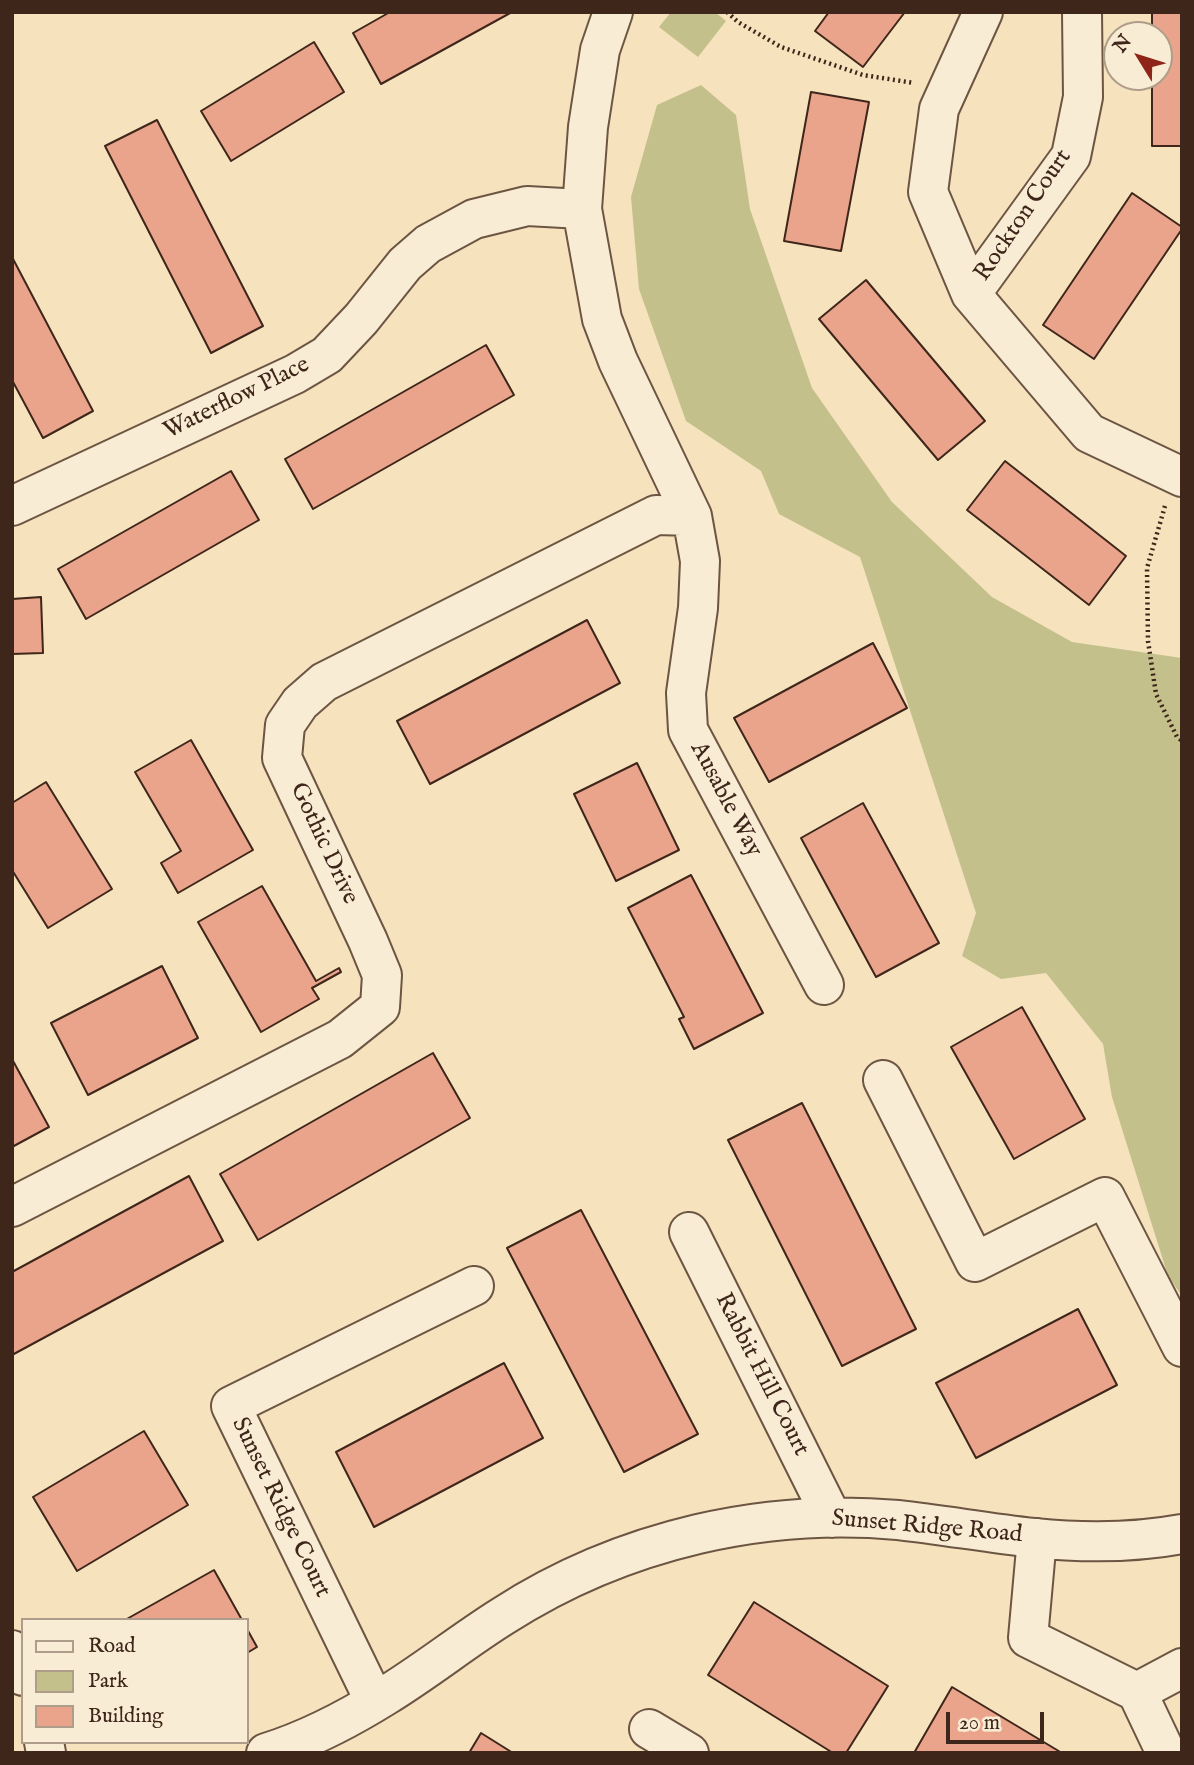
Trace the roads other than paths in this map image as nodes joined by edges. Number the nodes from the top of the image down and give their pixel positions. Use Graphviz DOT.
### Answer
graph roads {
  1 [pos="613,12"];
  2 [pos="983,12"];
  3 [pos="1082,12"];
  4 [pos="582,209"];
  5 [pos="971,293"];
  6 [pos="1178,475"];
  7 [pos="13,502"];
  8 [pos="692,516"];
  9 [pos="824,985"];
  10 [pos="883,1080"];
  11 [pos="12,1208"];
  12 [pos="689,1232"];
  13 [pos="474,1286"];
  14 [pos="1182,1347"];
  15 [pos="832,1518"];
  16 [pos="1182,1534"];
  17 [pos="1037,1538"];
  18 [pos="12,1650"];
  19 [pos="1182,1668"];
  20 [pos="21,1671"];
  21 [pos="1137,1692"];
  22 [pos="375,1702"];
  23 [pos="649,1728"];
  24 [pos="266,1753"];
  25 [pos="690,1753"];
  26 [pos="1166,1753"];
  1 -- 4 [label="street, Ausable Way"];
  2 -- 5 [label="street, Rockton Court"];
  3 -- 5 [label="street, Rockton Court"];
  4 -- 7 [label="street, Waterflow Place"];
  4 -- 8 [label="street, Ausable Way"];
  5 -- 6 [label="street, Rockton Court"];
  8 -- 9 [label="street, Ausable Way"];
  8 -- 11 [label="street, Gothic Drive"];
  10 -- 14 [label="street"];
  12 -- 15 [label="street, Rabbit Hill Court"];
  13 -- 22 [label="street, Sunset Ridge Court"];
  15 -- 17 [label="street, Sunset Ridge Road"];
  15 -- 22 [label="street, Sunset Ridge Road"];
  16 -- 17 [label="street, Sunset Ridge Road"];
  17 -- 21 [label="street"];
  18 -- 20 [label="street"];
  19 -- 21 [label="street"];
  21 -- 26 [label="street"];
  22 -- 24 [label="street, Sunset Ridge Road"];
  23 -- 25 [label="street"];
}
